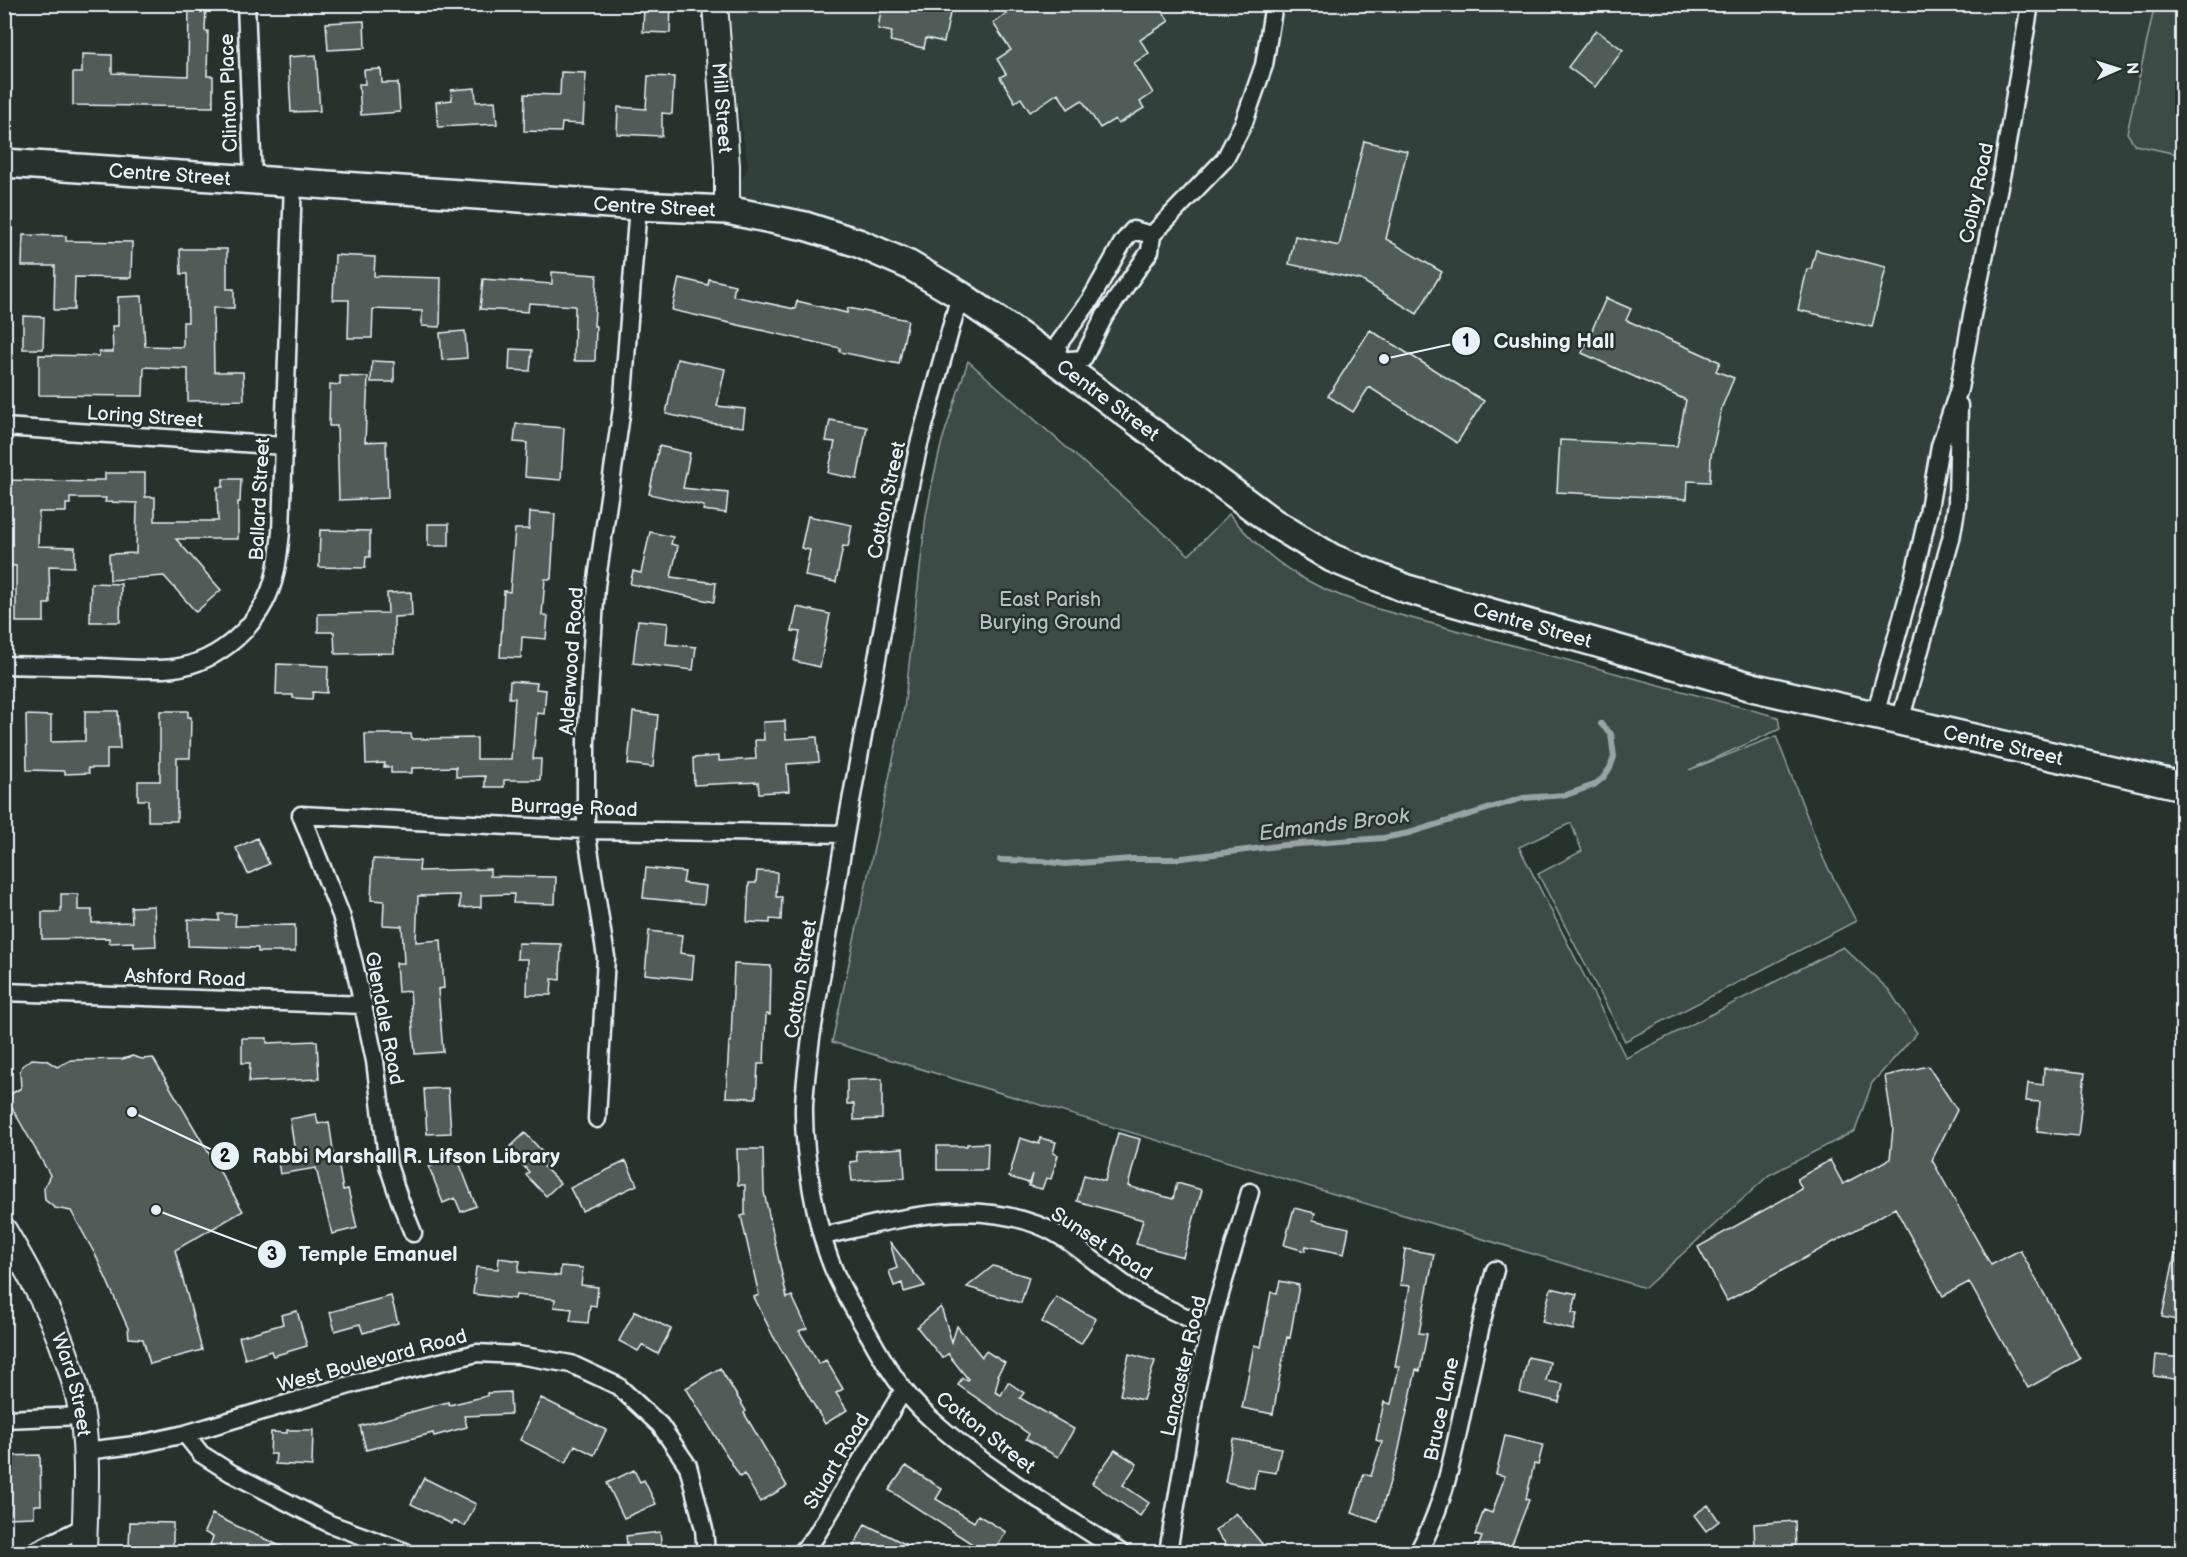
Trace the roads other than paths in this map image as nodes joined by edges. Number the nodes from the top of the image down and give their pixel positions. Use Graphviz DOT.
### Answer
graph roads {
  1 [pos="246,4"];
  2 [pos="715,4"];
  3 [pos="1274,4"];
  4 [pos="2030,4"];
  5 [pos="4,163"];
  6 [pos="253,179"];
  7 [pos="293,182"];
  8 [pos="638,206"];
  9 [pos="727,210"];
  10 [pos="1152,235"];
  11 [pos="960,295"];
  12 [pos="1056,361"];
  13 [pos="1959,388"];
  14 [pos="4,427"];
  15 [pos="284,446"];
  16 [pos="4,665"];
  17 [pos="1888,718"];
  18 [pos="2182,786"];
  19 [pos="301,815"];
  20 [pos="586,830"];
  21 [pos="845,834"];
  22 [pos="4,992"];
  23 [pos="364,1005"];
  24 [pos="597,1119"];
  25 [pos="1250,1192"];
  26 [pos="4,1230"];
  27 [pos="413,1233"];
  28 [pos="823,1236"];
  29 [pos="1495,1270"];
  30 [pos="1210,1328"];
  31 [pos="903,1391"];
  32 [pos="82,1416"];
  33 [pos="4,1419"];
  34 [pos="185,1434"];
  35 [pos="85,1451"];
  36 [pos="84,1527"];
  37 [pos="33,1552"];
  38 [pos="84,1552"];
  39 [pos="406,1552"];
  40 [pos="706,1552"];
  41 [pos="802,1552"];
  42 [pos="1120,1552"];
  43 [pos="1168,1552"];
  44 [pos="1418,1552"];
  1 -- 6 [label="street, Clinton Place"];
  2 -- 9 [label="street, Mill Street"];
  3 -- 10 [label="street"];
  4 -- 13 [label="street, Colby Road"];
  5 -- 6 [label="main road, Centre Street"];
  6 -- 7 [label="main road, Centre Street"];
  7 -- 8 [label="main road, Centre Street"];
  7 -- 15 [label="street, Ballard Street"];
  8 -- 9 [label="main road, Centre Street"];
  8 -- 20 [label="street, Alderwood Road"];
  9 -- 11 [label="main road, Centre Street"];
  10 -- 12 [label="street"];
  10 -- 12 [label="street"];
  11 -- 12 [label="main road, Centre Street"];
  11 -- 21 [label="street, Cotton Street"];
  12 -- 17 [label="main road, Centre Street"];
  13 -- 17 [label="street, Colby Road"];
  13 -- 17 [label="street, Colby Road"];
  14 -- 15 [label="street, Loring Street"];
  15 -- 16 [label="street, Ballard Street"];
  17 -- 18 [label="main road, Centre Street"];
  19 -- 20 [label="street, Burrage Road"];
  19 -- 23 [label="street, Glendale Road"];
  20 -- 21 [label="street, Burrage Road"];
  20 -- 24 [label="street, Alderwood Road"];
  21 -- 28 [label="street, Cotton Street"];
  22 -- 23 [label="street, Ashford Road"];
  23 -- 27 [label="street, Glendale Road"];
  25 -- 30 [label="street, Lancaster Road"];
  26 -- 32 [label="street, Ward Street"];
  28 -- 30 [label="street, Sunset Road"];
  28 -- 31 [label="street, Cotton Street"];
  29 -- 44 [label="street, Bruce Lane"];
  30 -- 43 [label="street, Lancaster Road"];
  31 -- 41 [label="street, Stuart Road"];
  31 -- 42 [label="street, Cotton Street"];
  32 -- 33 [label="street"];
  32 -- 35 [label="street, Ward Street"];
  34 -- 35 [label="street, West Boulevard Road"];
  34 -- 39 [label="street"];
  34 -- 40 [label="street, West Boulevard Road"];
  35 -- 36 [label="street, Ward Street"];
  36 -- 37 [label="street"];
  36 -- 38 [label="street, Ward Street"];
}
